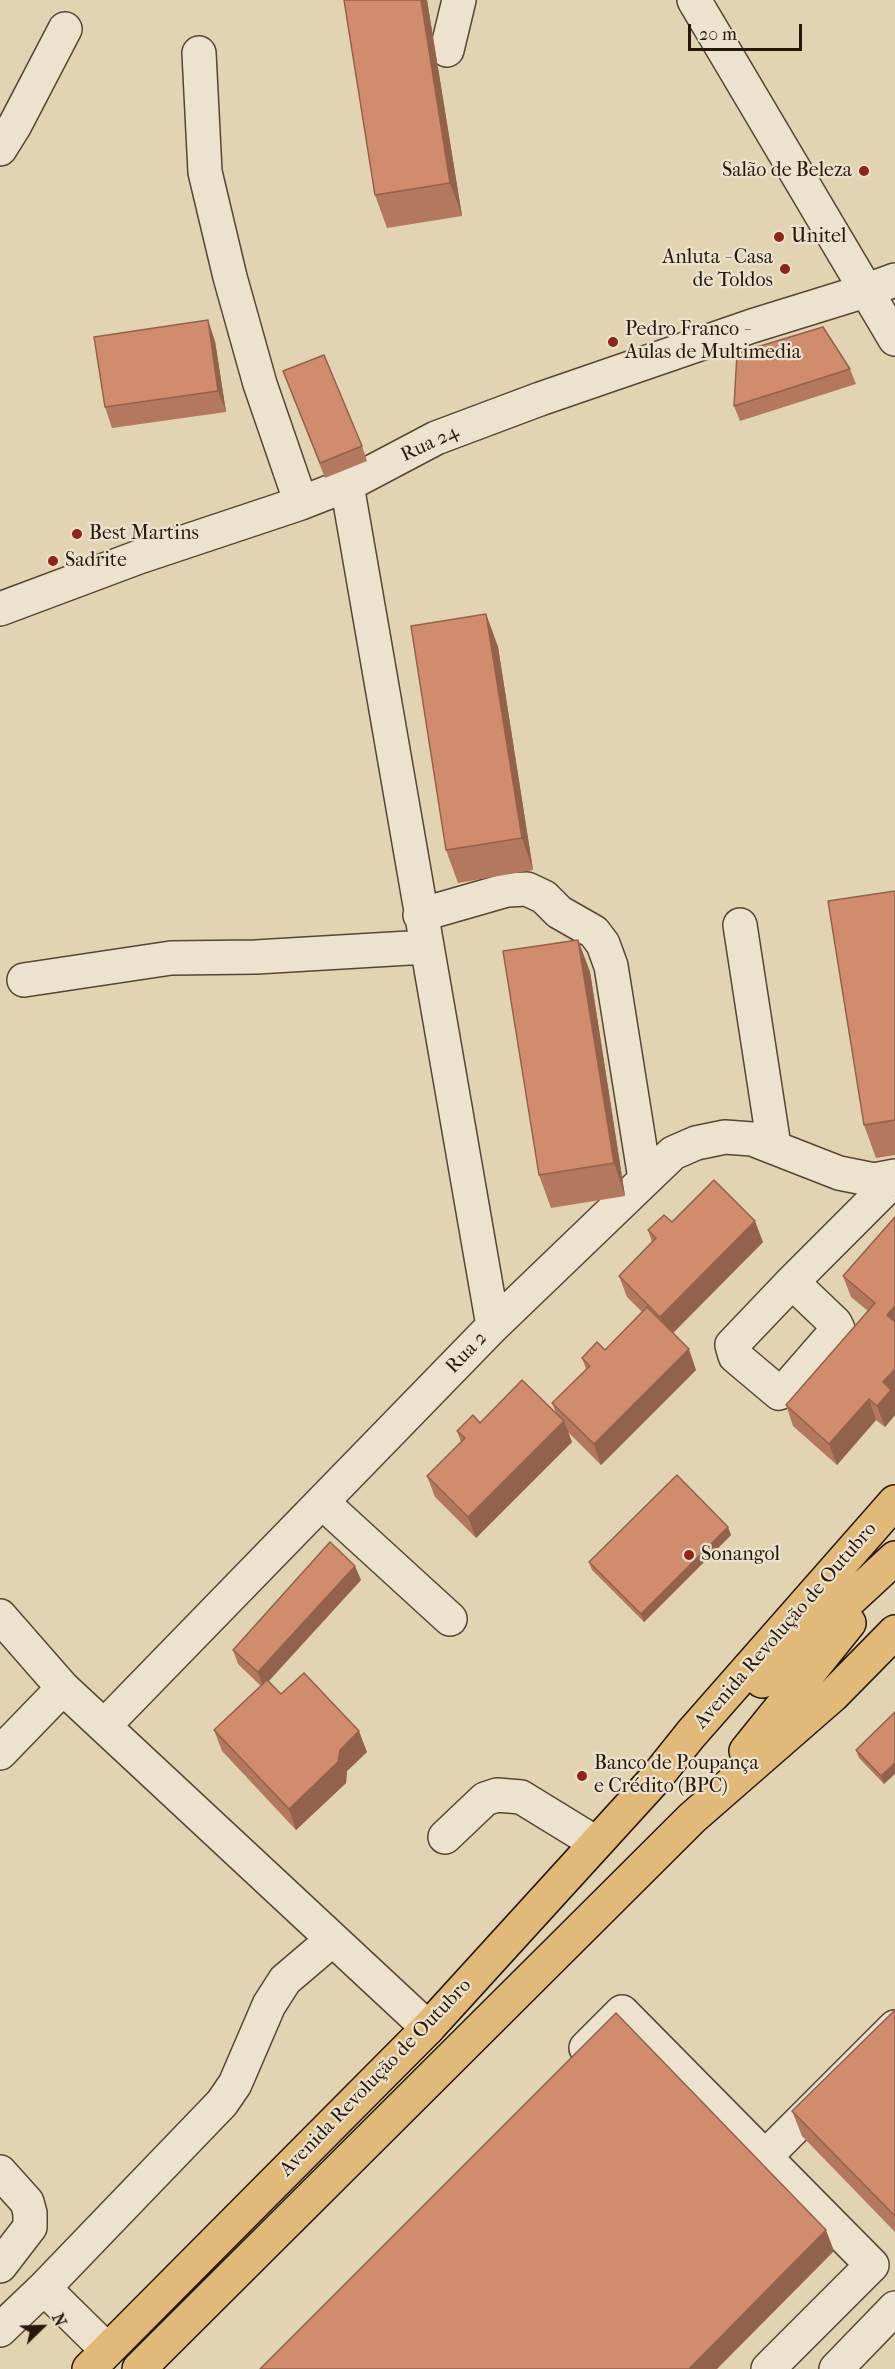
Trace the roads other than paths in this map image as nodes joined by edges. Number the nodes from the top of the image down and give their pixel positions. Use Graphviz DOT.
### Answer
graph roads {
  1 [pos="459,0"];
  2 [pos="694,0"];
  3 [pos="65,29"];
  4 [pos="447,51"];
  5 [pos="199,53"];
  6 [pos="0,149"];
  7 [pos="895,280"];
  8 [pos="865,291"];
  9 [pos="895,339"];
  10 [pos="347,485"];
  11 [pos="301,503"];
  12 [pos="0,609"];
  13 [pos="420,915"];
  14 [pos="740,925"];
  15 [pos="426,947"];
  16 [pos="24,980"];
  17 [pos="774,1146"];
  18 [pos="895,1177"];
  19 [pos="645,1179"];
  20 [pos="792,1282"];
  21 [pos="493,1326"];
  22 [pos="322,1502"];
  23 [pos="895,1502"];
  24 [pos="895,1558"];
  25 [pos="895,1566"];
  26 [pos="0,1616"];
  27 [pos="450,1619"];
  28 [pos="895,1632"];
  29 [pos="63,1688"];
  30 [pos="105,1725"];
  31 [pos="0,1753"];
  32 [pos="655,1779"];
  33 [pos="692,1818"];
  34 [pos="445,1837"];
  35 [pos="596,1843"];
  36 [pos="332,1940"];
  37 [pos="895,2027"];
  38 [pos="428,2028"];
  39 [pos="564,2070"];
  40 [pos="765,2157"];
  41 [pos="0,2172"];
  42 [pos="0,2266"];
  43 [pos="44,2288"];
  44 [pos="895,2308"];
  45 [pos="5,2314"];
  46 [pos="98,2359"];
  47 [pos="138,2369"];
  48 [pos="768,2369"];
  49 [pos="837,2369"];
  1 -- 4 [label="street"];
  2 -- 8 [label="street"];
  3 -- 6 [label="street"];
  5 -- 11 [label="street"];
  7 -- 8 [label="street, Rua 24"];
  8 -- 9 [label="street"];
  8 -- 10 [label="street, Rua 24"];
  10 -- 11 [label="street, Rua 24"];
  10 -- 13 [label="street"];
  11 -- 12 [label="street, Rua 24"];
  13 -- 15 [label="street"];
  13 -- 19 [label="street"];
  14 -- 17 [label="street"];
  15 -- 16 [label="street"];
  15 -- 21 [label="street"];
  17 -- 18 [label="street, Rua 2"];
  17 -- 19 [label="street, Rua 2"];
  18 -- 20 [label="street"];
  19 -- 21 [label="street, Rua 2"];
  21 -- 22 [label="street, Rua 2"];
  22 -- 27 [label="street"];
  22 -- 30 [label="street, Rua 2"];
  23 -- 32 [label="main road, Avenida Revolução de Outubro"];
  24 -- 32 [label="main road, Avenida Revolução de Outubro"];
  25 -- 33 [label="main road, Avenida Revolução de Outubro"];
  26 -- 29 [label="street"];
  28 -- 33 [label="main road, Avenida Revolução de Outubro"];
  29 -- 30 [label="street"];
  29 -- 31 [label="street"];
  30 -- 36 [label="street"];
  32 -- 35 [label="main road, Avenida Revolução de Outubro"];
  33 -- 47 [label="main road, Avenida Revolução de Outubro"];
  34 -- 35 [label="street"];
  35 -- 38 [label="main road, Avenida Revolução de Outubro"];
  36 -- 38 [label="street"];
  36 -- 43 [label="street"];
  37 -- 40 [label="street"];
  38 -- 46 [label="main road, Avenida Revolução de Outubro"];
  39 -- 40 [label="street"];
  40 -- 48 [label="street"];
  41 -- 42 [label="street"];
  43 -- 45 [label="street"];
  43 -- 46 [label="street"];
  44 -- 49 [label="street"];
}
